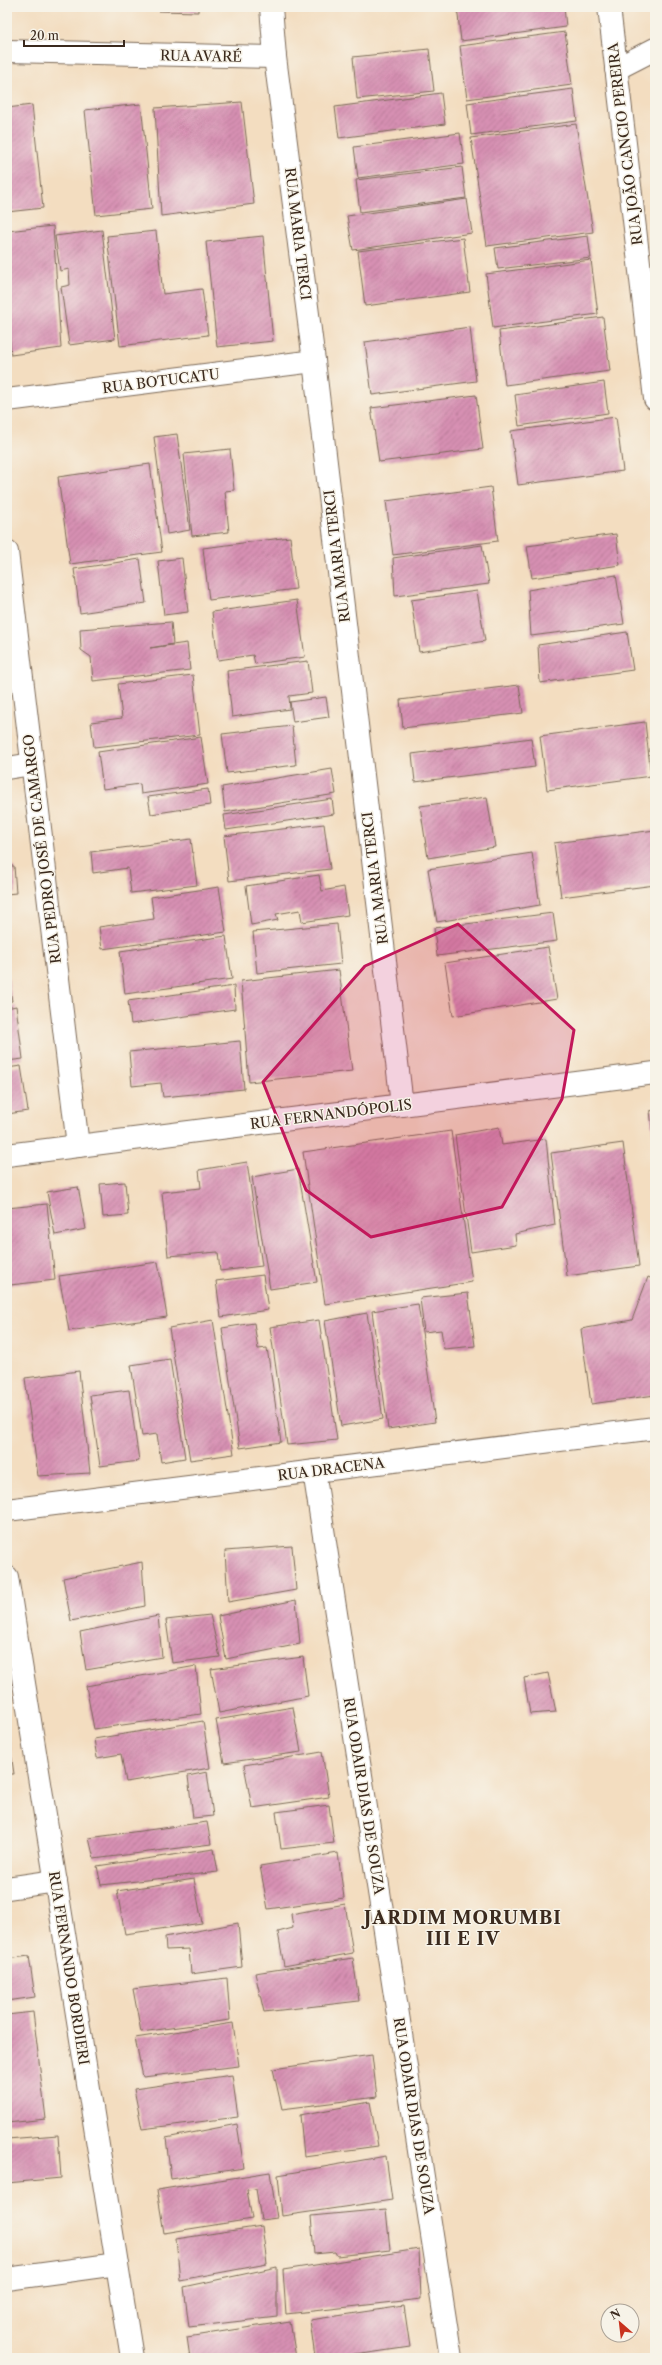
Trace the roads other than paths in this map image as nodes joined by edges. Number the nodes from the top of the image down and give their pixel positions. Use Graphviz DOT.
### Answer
graph roads {
  1 [pos="271,7"];
  2 [pos="609,7"];
  3 [pos="655,49"];
  4 [pos="7,51"];
  5 [pos="275,57"];
  6 [pos="616,69"];
  7 [pos="314,361"];
  8 [pos="655,399"];
  9 [pos="7,400"];
  10 [pos="7,552"];
  11 [pos="32,764"];
  12 [pos="7,768"];
  13 [pos="655,1072"];
  14 [pos="402,1105"];
  15 [pos="78,1146"];
  16 [pos="7,1155"];
  17 [pos="655,1428"];
  18 [pos="314,1471"];
  19 [pos="7,1510"];
  20 [pos="7,1577"];
  21 [pos="56,1881"];
  22 [pos="7,1888"];
  23 [pos="117,2264"];
  24 [pos="7,2279"];
  25 [pos="132,2358"];
  26 [pos="451,2358"];
  1 -- 5 [label="street, RUA MARIA TERCI"];
  2 -- 6 [label="street, RUA JOÃO CANCIO PEREIRA"];
  3 -- 6 [label="street"];
  4 -- 5 [label="street, RUA AVARÉ"];
  5 -- 7 [label="street, RUA MARIA TERCI"];
  6 -- 8 [label="street, RUA JOÃO CANCIO PEREIRA"];
  7 -- 9 [label="street, RUA BOTUCATU"];
  7 -- 14 [label="street, RUA MARIA TERCI"];
  10 -- 11 [label="street, RUA PEDRO JOSÉ DE CAMARGO"];
  11 -- 12 [label="street"];
  11 -- 15 [label="street, RUA PEDRO JOSÉ DE CAMARGO"];
  13 -- 14 [label="street, RUA FERNANDÓPOLIS"];
  14 -- 15 [label="street, RUA FERNANDÓPOLIS"];
  15 -- 16 [label="street, RUA FERNANDÓPOLIS"];
  17 -- 18 [label="street, RUA DRACENA"];
  18 -- 19 [label="street, RUA DRACENA"];
  18 -- 26 [label="street, RUA ODAIR DIAS DE SOUZA"];
  20 -- 21 [label="street, RUA FERNANDO BORDIERI"];
  21 -- 22 [label="street"];
  21 -- 23 [label="street, RUA FERNANDO BORDIERI"];
  23 -- 24 [label="street"];
  23 -- 25 [label="street, RUA FERNANDO BORDIERI"];
}
